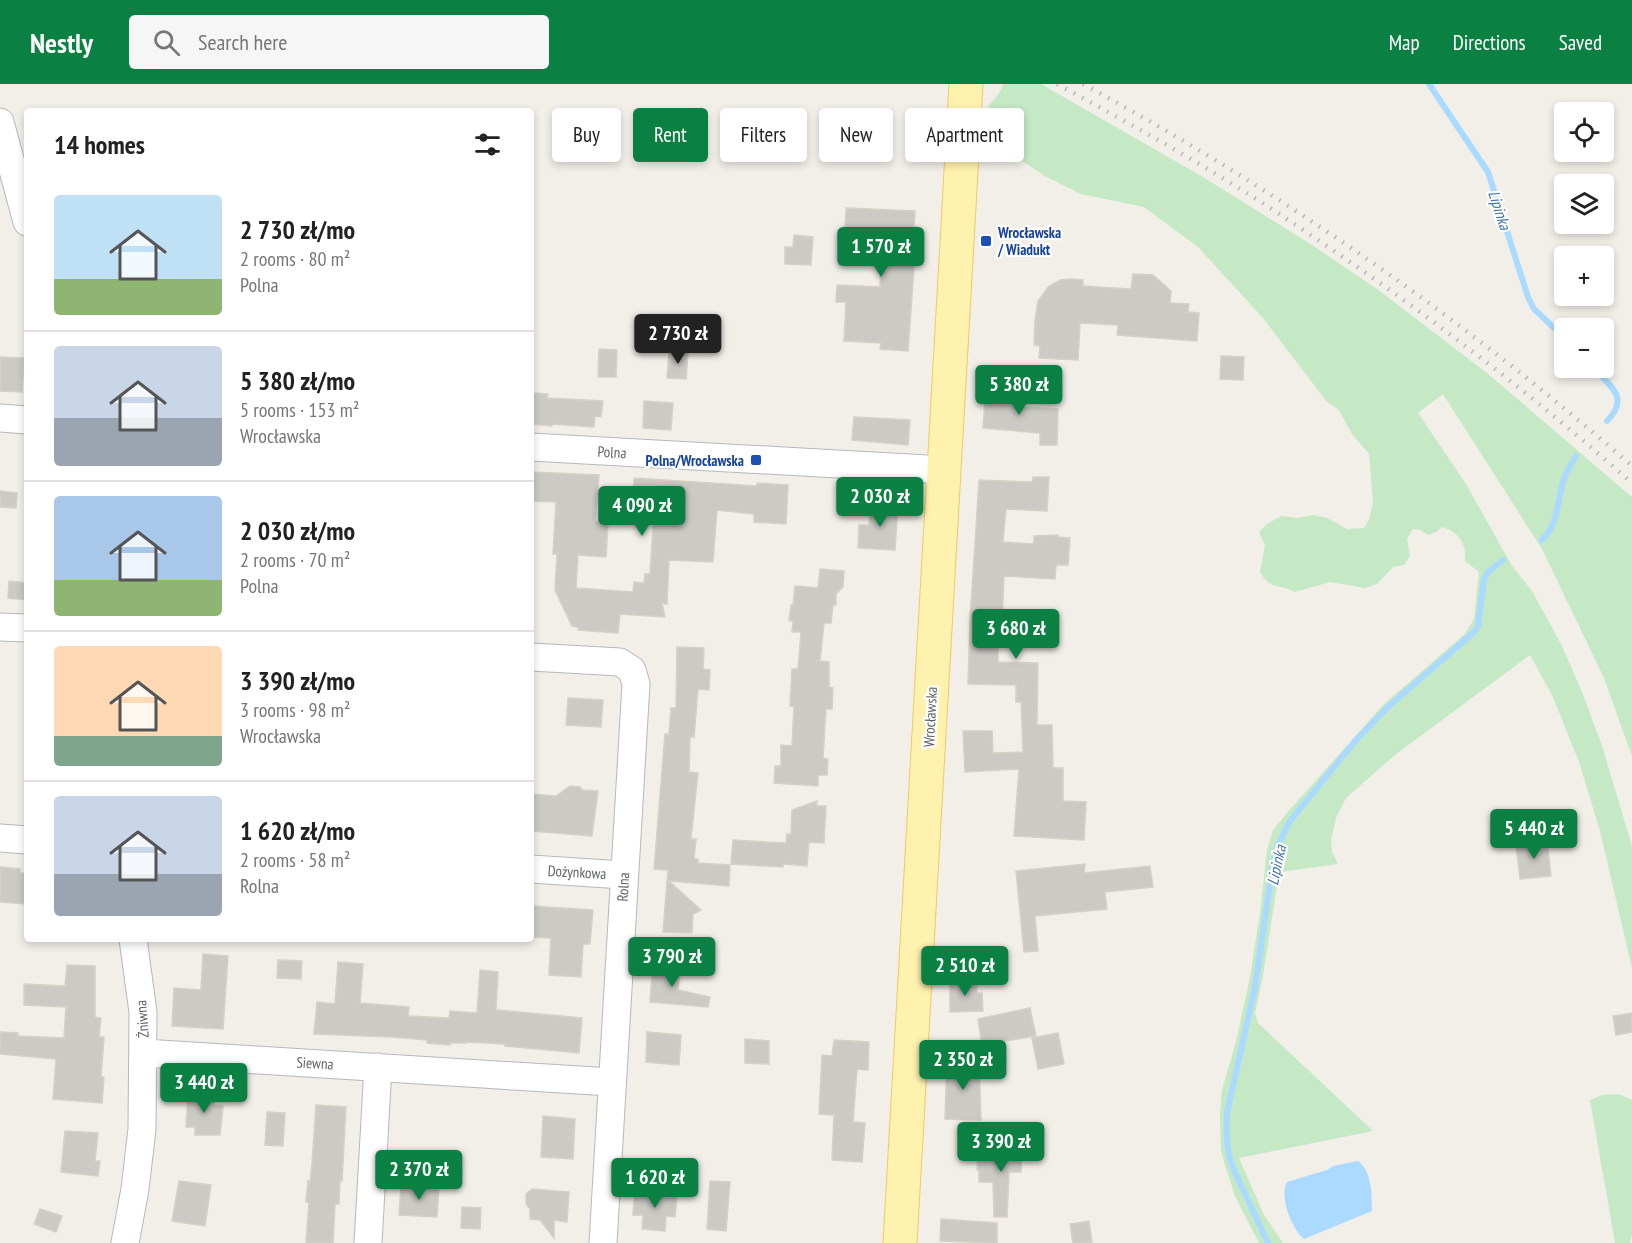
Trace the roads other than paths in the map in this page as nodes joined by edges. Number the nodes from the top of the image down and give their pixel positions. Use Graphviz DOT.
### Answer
graph roads {
  1 [pos="966,84"];
  2 [pos="0,122"];
  3 [pos="4,151"];
  4 [pos="24,213"];
  5 [pos="0,418"];
  6 [pos="24,420"];
  7 [pos="534,447"];
  8 [pos="945,471"];
  9 [pos="0,627"];
  10 [pos="24,628"];
  11 [pos="534,657"];
  12 [pos="0,838"];
  13 [pos="24,840"];
  14 [pos="534,869"];
  15 [pos="623,875"];
  16 [pos="133,942"];
  17 [pos="144,1053"];
  18 [pos="378,1067"];
  19 [pos="611,1082"];
  20 [pos="125,1243"];
  21 [pos="368,1243"];
  22 [pos="603,1243"];
  23 [pos="900,1243"];
  1 -- 8 [label="main road, Wrocławska"];
  2 -- 3 [label="street"];
  3 -- 4 [label="street"];
  5 -- 6 [label="street"];
  7 -- 8 [label="street, Polna"];
  8 -- 23 [label="main road, Wrocławska"];
  9 -- 10 [label="street"];
  11 -- 15 [label="street, Rolna"];
  12 -- 13 [label="street"];
  14 -- 15 [label="street, Dożynkowa"];
  15 -- 19 [label="street, Rolna"];
  16 -- 17 [label="street, Żniwna"];
  17 -- 18 [label="street, Siewna"];
  17 -- 20 [label="street, Żniwna"];
  18 -- 19 [label="street, Siewna"];
  18 -- 21 [label="street"];
  19 -- 22 [label="street, Rolna"];
}
